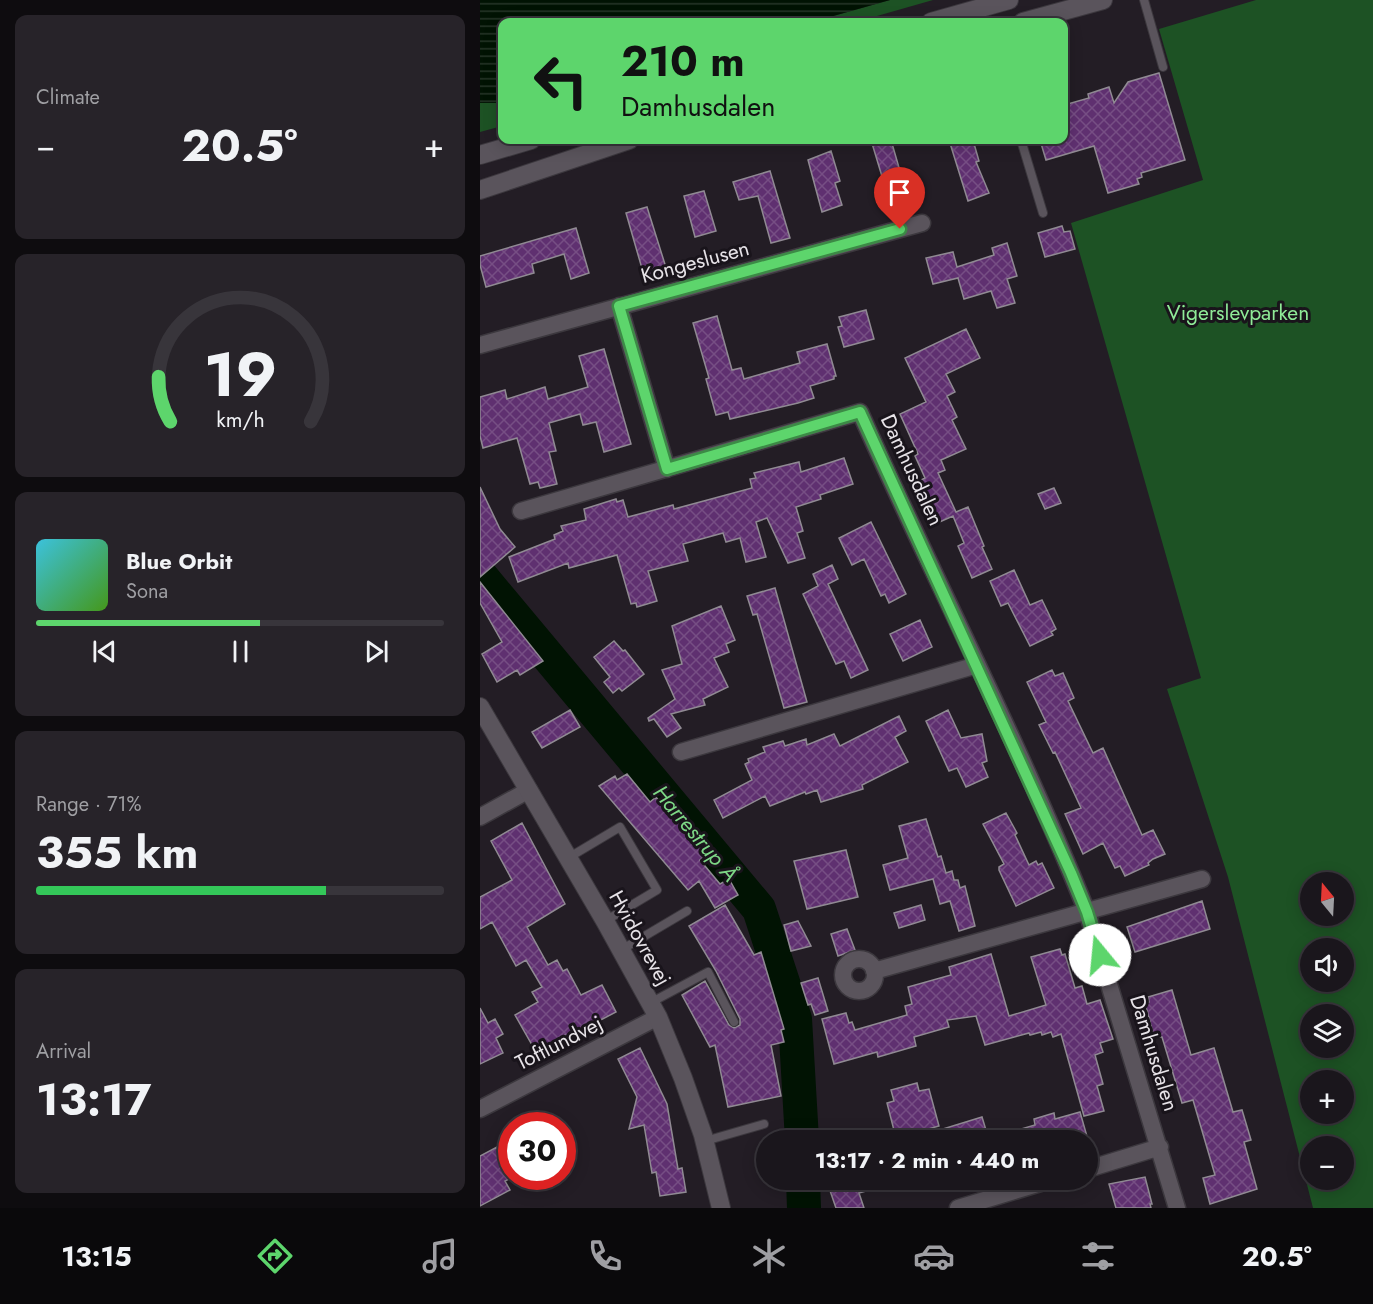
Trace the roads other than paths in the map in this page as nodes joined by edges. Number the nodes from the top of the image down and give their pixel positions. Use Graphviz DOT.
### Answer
graph roads {
  1 [pos="1009,0"];
  2 [pos="1103,0"];
  3 [pos="1144,0"];
  4 [pos="945,18"];
  5 [pos="1038,18"];
  6 [pos="1163,67"];
  7 [pos="517,144"];
  8 [pos="617,144"];
  9 [pos="1021,144"];
  10 [pos="480,155"];
  11 [pos="480,190"];
  12 [pos="1043,213"];
  13 [pos="922,223"];
  14 [pos="619,306"];
  15 [pos="480,345"];
  16 [pos="667,469"];
  17 [pos="521,511"];
  18 [pos="977,665"];
  19 [pos="480,707"];
  20 [pos="681,752"];
  21 [pos="529,790"];
  22 [pos="480,817"];
  23 [pos="568,858"];
  24 [pos="1202,879"];
  25 [pos="687,911"];
  26 [pos="1087,912"];
  27 [pos="605,921"];
  28 [pos="621,950"];
  29 [pos="874,971"];
  30 [pos="654,1010"];
  31 [pos="734,1022"];
  32 [pos="480,1109"];
  33 [pos="765,1124"];
  34 [pos="705,1141"];
  35 [pos="1160,1148"];
  36 [pos="1098,1166"];
  37 [pos="1018,1190"];
  38 [pos="721,1208"];
  39 [pos="958,1208"];
  40 [pos="1177,1208"];
  1 -- 4 [label="street"];
  2 -- 5 [label="street"];
  3 -- 6 [label="lane"];
  7 -- 10 [label="street"];
  8 -- 11 [label="street"];
  9 -- 12 [label="lane"];
  13 -- 14 [label="street, Kongeslusen"];
  14 -- 15 [label="street, Kongeslusen"];
  14 -- 16 [label="street"];
  16 -- 17 [label="street, Damhusdalen"];
  16 -- 18 [label="street, Damhusdalen"];
  18 -- 20 [label="street"];
  18 -- 26 [label="street, Damhusdalen"];
  19 -- 21 [label="street, Hvidovrevej"];
  21 -- 22 [label="street"];
  21 -- 23 [label="street, Hvidovrevej"];
  23 -- 27 [label="street, Hvidovrevej"];
  23 -- 27 [label="lane"];
  24 -- 26 [label="street"];
  25 -- 28 [label="lane"];
  26 -- 29 [label="street"];
  26 -- 35 [label="street, Damhusdalen"];
  27 -- 28 [label="street, Hvidovrevej"];
  28 -- 30 [label="street, Hvidovrevej"];
  30 -- 31 [label="lane"];
  30 -- 32 [label="street, Toftlundvej"];
  30 -- 34 [label="street, Hvidovrevej"];
  33 -- 34 [label="lane"];
  34 -- 38 [label="street, Hvidovrevej"];
  35 -- 36 [label="street"];
  35 -- 40 [label="street, Damhusdalen"];
  37 -- 39 [label="street"];
}
